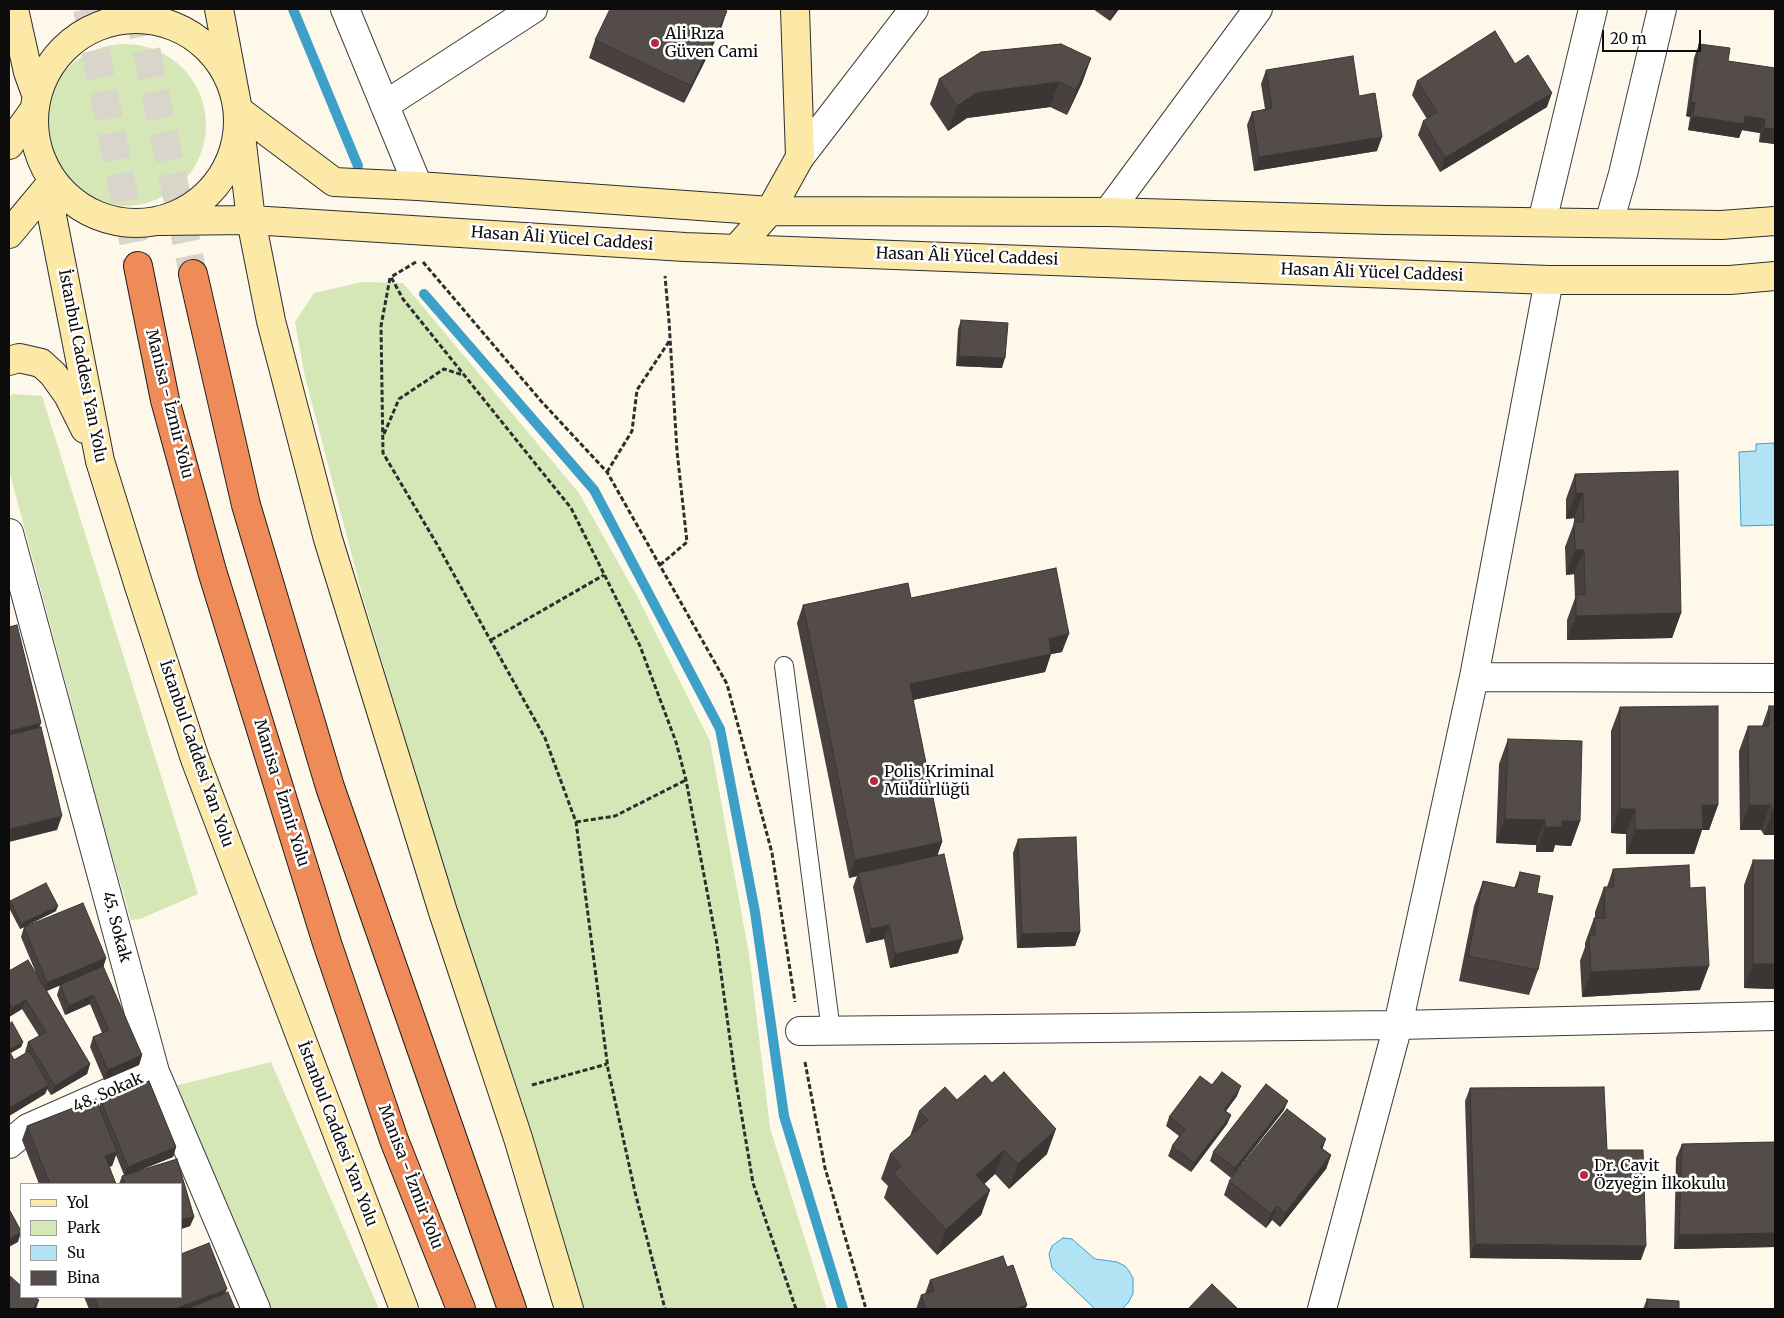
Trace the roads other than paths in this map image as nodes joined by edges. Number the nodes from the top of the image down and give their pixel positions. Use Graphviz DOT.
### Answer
graph roads {
  1 [pos="14,9"];
  2 [pos="219,9"];
  3 [pos="345,9"];
  4 [pos="533,9"];
  5 [pos="795,9"];
  6 [pos="914,9"];
  7 [pos="1258,9"];
  8 [pos="1594,9"];
  9 [pos="1662,9"];
  10 [pos="27,86"];
  11 [pos="385,105"];
  12 [pos="238,110"];
  13 [pos="9,145"];
  14 [pos="800,157"];
  15 [pos="53,181"];
  16 [pos="418,186"];
  17 [pos="770,211"];
  18 [pos="1108,212"];
  19 [pos="251,220"];
  20 [pos="159,221"];
  21 [pos="1775,221"];
  22 [pos="1542,222"];
  23 [pos="1609,223"];
  24 [pos="9,234"];
  25 [pos="736,249"];
  26 [pos="138,266"];
  27 [pos="193,274"];
  28 [pos="1775,276"];
  29 [pos="1549,280"];
  30 [pos="9,361"];
  31 [pos="100,461"];
  32 [pos="9,533"];
  33 [pos="784,666"];
  34 [pos="1474,677"];
  35 [pos="1775,678"];
  36 [pos="1775,1016"];
  37 [pos="1398,1025"];
  38 [pos="800,1031"];
  39 [pos="831,1031"];
  40 [pos="156,1072"];
  41 [pos="9,1144"];
  42 [pos="256,1309"];
  43 [pos="404,1309"];
  44 [pos="461,1309"];
  45 [pos="512,1309"];
  46 [pos="569,1309"];
  47 [pos="1322,1309"];
  1 -- 10 [label="main road"];
  2 -- 12 [label="main road"];
  3 -- 11 [label="street"];
  4 -- 11 [label="street"];
  5 -- 14 [label="main road"];
  6 -- 14 [label="street"];
  7 -- 18 [label="street"];
  8 -- 22 [label="street"];
  9 -- 23 [label="street"];
  10 -- 12 [label="main road"];
  10 -- 13 [label="main road"];
  10 -- 15 [label="main road"];
  11 -- 16 [label="street"];
  12 -- 16 [label="main road"];
  12 -- 19 [label="main road"];
  12 -- 20 [label="main road"];
  14 -- 17 [label="main road"];
  15 -- 20 [label="main road, Hasan Âli Yücel Caddesi"];
  15 -- 24 [label="main road"];
  15 -- 31 [label="main road, İstanbul Caddesi Yan Yolu"];
  16 -- 17 [label="main road"];
  17 -- 18 [label="main road"];
  17 -- 25 [label="main road"];
  18 -- 22 [label="main road"];
  19 -- 20 [label="main road, Hasan Âli Yücel Caddesi"];
  19 -- 25 [label="main road, Hasan Âli Yücel Caddesi"];
  19 -- 46 [label="main road"];
  21 -- 23 [label="main road"];
  22 -- 23 [label="main road"];
  25 -- 29 [label="main road, Hasan Âli Yücel Caddesi"];
  26 -- 44 [label="highway, Manisa - İzmir Yolu"];
  27 -- 45 [label="highway"];
  28 -- 29 [label="main road, Hasan Âli Yücel Caddesi"];
  29 -- 34 [label="street"];
  30 -- 31 [label="main road"];
  31 -- 43 [label="main road, İstanbul Caddesi Yan Yolu"];
  32 -- 40 [label="street, 45. Sokak"];
  33 -- 39 [label="lane"];
  34 -- 35 [label="street"];
  34 -- 37 [label="street"];
  36 -- 37 [label="street"];
  37 -- 39 [label="street"];
  37 -- 47 [label="street"];
  38 -- 39 [label="street"];
  40 -- 41 [label="street, 48. Sokak"];
  40 -- 42 [label="street, 45. Sokak"];
}
